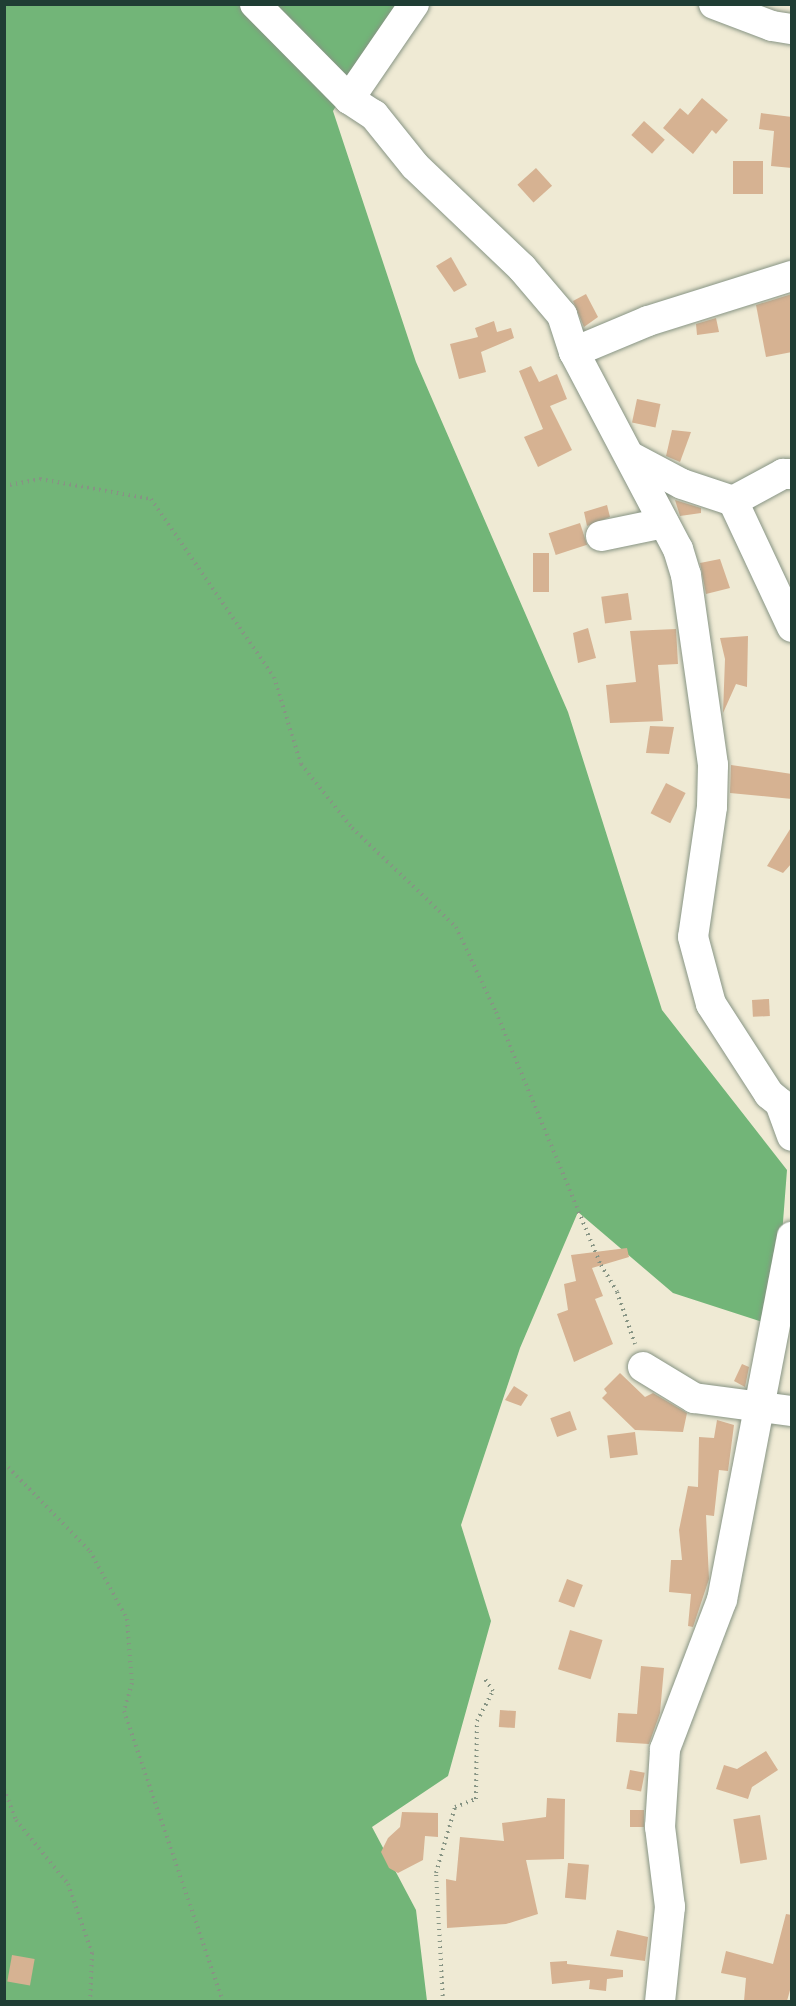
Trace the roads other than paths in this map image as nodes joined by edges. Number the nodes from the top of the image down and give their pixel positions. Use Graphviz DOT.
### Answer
graph roads {
  1 [pos="255,4"];
  2 [pos="414,4"];
  3 [pos="714,4"];
  4 [pos="792,29"];
  5 [pos="349,99"];
  6 [pos="792,276"];
  7 [pos="574,351"];
  8 [pos="633,458"];
  9 [pos="792,474"];
  10 [pos="733,501"];
  11 [pos="664,523"];
  12 [pos="601,536"];
  13 [pos="792,627"];
  14 [pos="792,1136"];
  15 [pos="792,1237"];
  16 [pos="791,1248"];
  17 [pos="644,1367"];
  18 [pos="756,1407"];
  19 [pos="792,1411"];
  20 [pos="660,2001"];
  1 -- 5 [label="street"];
  2 -- 5 [label="street"];
  3 -- 4 [label="street"];
  5 -- 7 [label="street"];
  6 -- 7 [label="street"];
  7 -- 8 [label="street"];
  8 -- 10 [label="street"];
  8 -- 11 [label="street"];
  9 -- 10 [label="street"];
  10 -- 13 [label="street"];
  11 -- 12 [label="street"];
  11 -- 14 [label="street"];
  15 -- 16 [label="street"];
  16 -- 18 [label="street"];
  17 -- 18 [label="street"];
  18 -- 19 [label="street"];
  18 -- 20 [label="street"];
}
